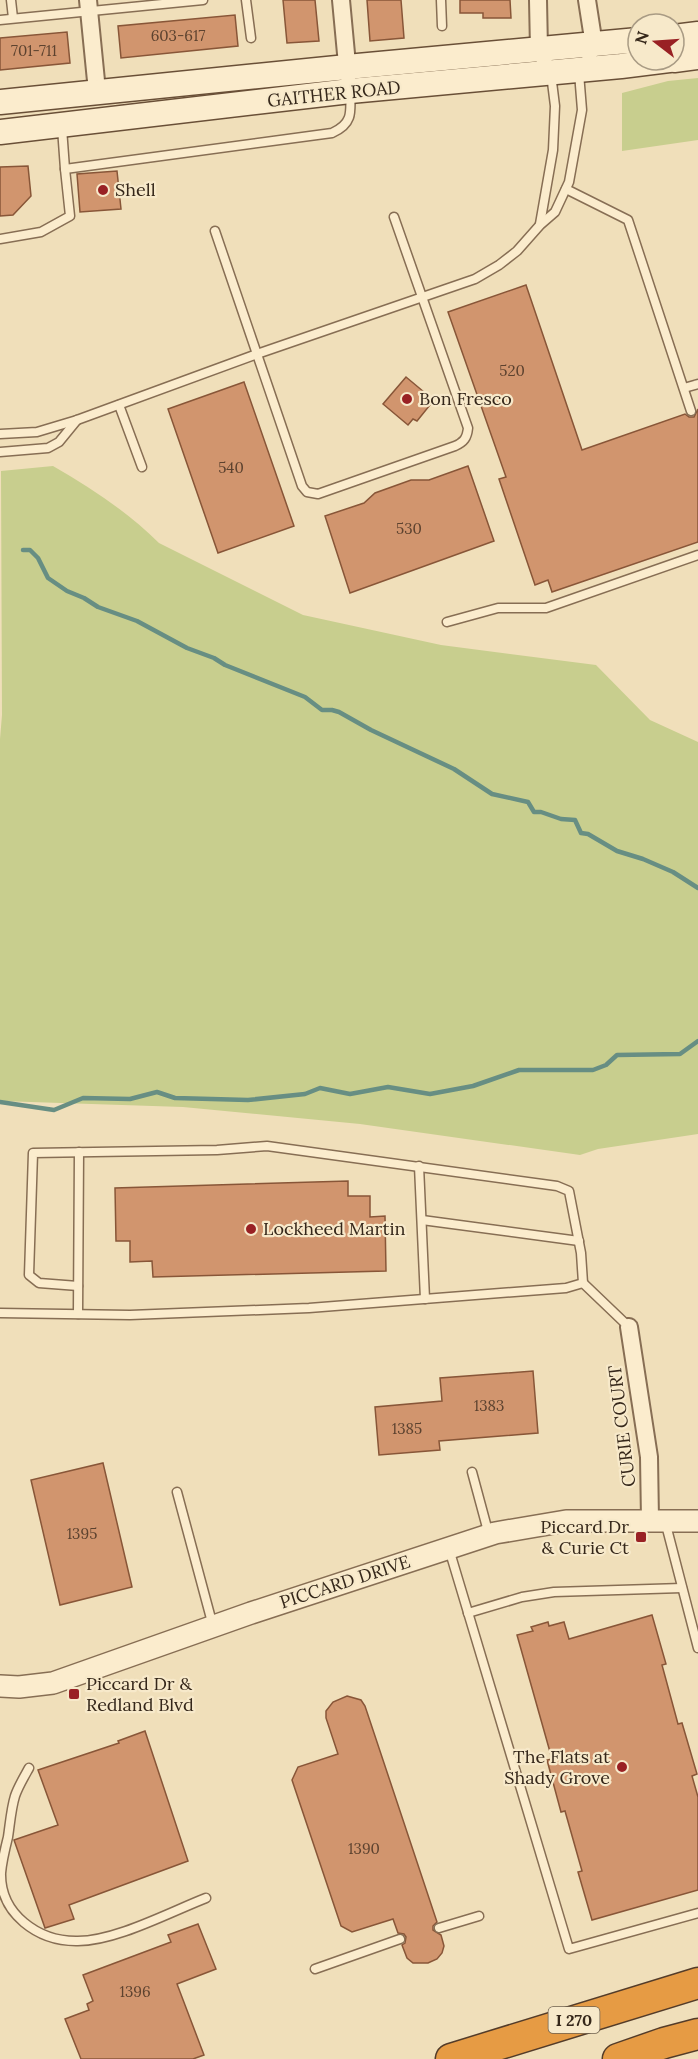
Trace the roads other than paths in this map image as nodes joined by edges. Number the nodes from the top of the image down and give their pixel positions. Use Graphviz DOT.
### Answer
graph roads {
  1 [pos="11,0"];
  2 [pos="202,0"];
  3 [pos="246,0"];
  4 [pos="341,0"];
  5 [pos="441,0"];
  6 [pos="538,0"];
  7 [pos="587,0"];
  8 [pos="88,6"];
  9 [pos="13,18"];
  10 [pos="0,20"];
  11 [pos="442,26"];
  12 [pos="250,38"];
  13 [pos="626,41"];
  14 [pos="594,45"];
  15 [pos="539,49"];
  16 [pos="626,64"];
  17 [pos="347,67"];
  18 [pos="579,69"];
  19 [pos="551,72"];
  20 [pos="97,91"];
  21 [pos="350,91"];
  22 [pos="0,102"];
  23 [pos="62,126"];
  24 [pos="0,132"];
  25 [pos="65,169"];
  26 [pos="566,189"];
  27 [pos="394,217"];
  28 [pos="540,225"];
  29 [pos="215,231"];
  30 [pos="0,239"];
  31 [pos="422,298"];
  32 [pos="257,354"];
  33 [pos="698,384"];
  34 [pos="684,388"];
  35 [pos="118,405"];
  36 [pos="691,411"];
  37 [pos="77,420"];
  38 [pos="0,434"];
  39 [pos="0,452"];
  40 [pos="142,467"];
  41 [pos="698,555"];
  42 [pos="447,622"];
  43 [pos="79,1152"];
  44 [pos="419,1166"];
  45 [pos="422,1220"];
  46 [pos="579,1241"];
  47 [pos="583,1283"];
  48 [pos="78,1286"];
  49 [pos="425,1299"];
  50 [pos="0,1313"];
  51 [pos="78,1314"];
  52 [pos="629,1327"];
  53 [pos="472,1472"];
  54 [pos="177,1492"];
  55 [pos="657,1521"];
  56 [pos="698,1521"];
  57 [pos="489,1535"];
  58 [pos="449,1548"];
  59 [pos="682,1588"];
  60 [pos="468,1613"];
  61 [pos="213,1626"];
  62 [pos="698,1648"];
  63 [pos="0,1686"];
  64 [pos="29,1768"];
  65 [pos="2,1858"];
  66 [pos="2,1888"];
  67 [pos="206,1898"];
  68 [pos="698,1913"];
  69 [pos="478,1916"];
  70 [pos="439,1928"];
  71 [pos="400,1940"];
  72 [pos="315,1969"];
  73 [pos="698,1983"];
  74 [pos="698,2034"];
  75 [pos="451,2059"];
  76 [pos="618,2059"];
  1 -- 9 [label="lane"];
  2 -- 8 [label="lane"];
  3 -- 12 [label="lane"];
  4 -- 17 [label="street"];
  5 -- 11 [label="lane"];
  6 -- 15 [label="street"];
  7 -- 14 [label="street"];
  8 -- 9 [label="lane"];
  8 -- 20 [label="street"];
  9 -- 10 [label="lane"];
  13 -- 14 [label="main road, GAITHER ROAD"];
  14 -- 15 [label="main road, GAITHER ROAD"];
  14 -- 18 [label="street"];
  15 -- 17 [label="main road, GAITHER ROAD"];
  15 -- 19 [label="street"];
  16 -- 18 [label="main road, GAITHER ROAD"];
  17 -- 20 [label="main road, GAITHER ROAD"];
  17 -- 21 [label="street"];
  18 -- 19 [label="main road, GAITHER ROAD"];
  18 -- 26 [label="lane"];
  19 -- 21 [label="main road, GAITHER ROAD"];
  19 -- 28 [label="lane"];
  20 -- 22 [label="main road, GAITHER ROAD"];
  21 -- 23 [label="main road, GAITHER ROAD"];
  21 -- 25 [label="lane"];
  23 -- 24 [label="main road, GAITHER ROAD"];
  23 -- 25 [label="lane"];
  25 -- 30 [label="lane"];
  26 -- 28 [label="lane"];
  26 -- 34 [label="lane"];
  27 -- 31 [label="lane"];
  28 -- 31 [label="lane"];
  29 -- 32 [label="lane"];
  31 -- 32 [label="lane"];
  31 -- 32 [label="lane"];
  32 -- 35 [label="lane"];
  33 -- 34 [label="lane"];
  34 -- 36 [label="lane"];
  35 -- 37 [label="lane"];
  35 -- 40 [label="lane"];
  37 -- 38 [label="lane"];
  37 -- 39 [label="lane"];
  41 -- 42 [label="lane"];
  43 -- 44 [label="lane"];
  43 -- 48 [label="lane"];
  43 -- 48 [label="lane"];
  44 -- 45 [label="lane"];
  44 -- 46 [label="lane"];
  45 -- 46 [label="lane"];
  45 -- 49 [label="lane"];
  46 -- 47 [label="lane"];
  47 -- 49 [label="lane"];
  47 -- 52 [label="lane"];
  48 -- 51 [label="lane"];
  49 -- 51 [label="lane"];
  50 -- 51 [label="lane"];
  52 -- 55 [label="street, CURIE COURT"];
  53 -- 57 [label="lane"];
  54 -- 61 [label="lane"];
  55 -- 56 [label="street, PICCARD DRIVE"];
  55 -- 57 [label="street, PICCARD DRIVE"];
  55 -- 59 [label="lane"];
  57 -- 58 [label="street, PICCARD DRIVE"];
  58 -- 60 [label="lane"];
  58 -- 61 [label="street, PICCARD DRIVE"];
  59 -- 60 [label="lane"];
  59 -- 62 [label="lane"];
  60 -- 68 [label="lane"];
  61 -- 63 [label="street, PICCARD DRIVE"];
  64 -- 65 [label="lane"];
  65 -- 66 [label="lane"];
  66 -- 67 [label="lane"];
  69 -- 70 [label="lane"];
  71 -- 72 [label="lane"];
  73 -- 75 [label="highway, I 270"];
  74 -- 76 [label="highway"];
}
